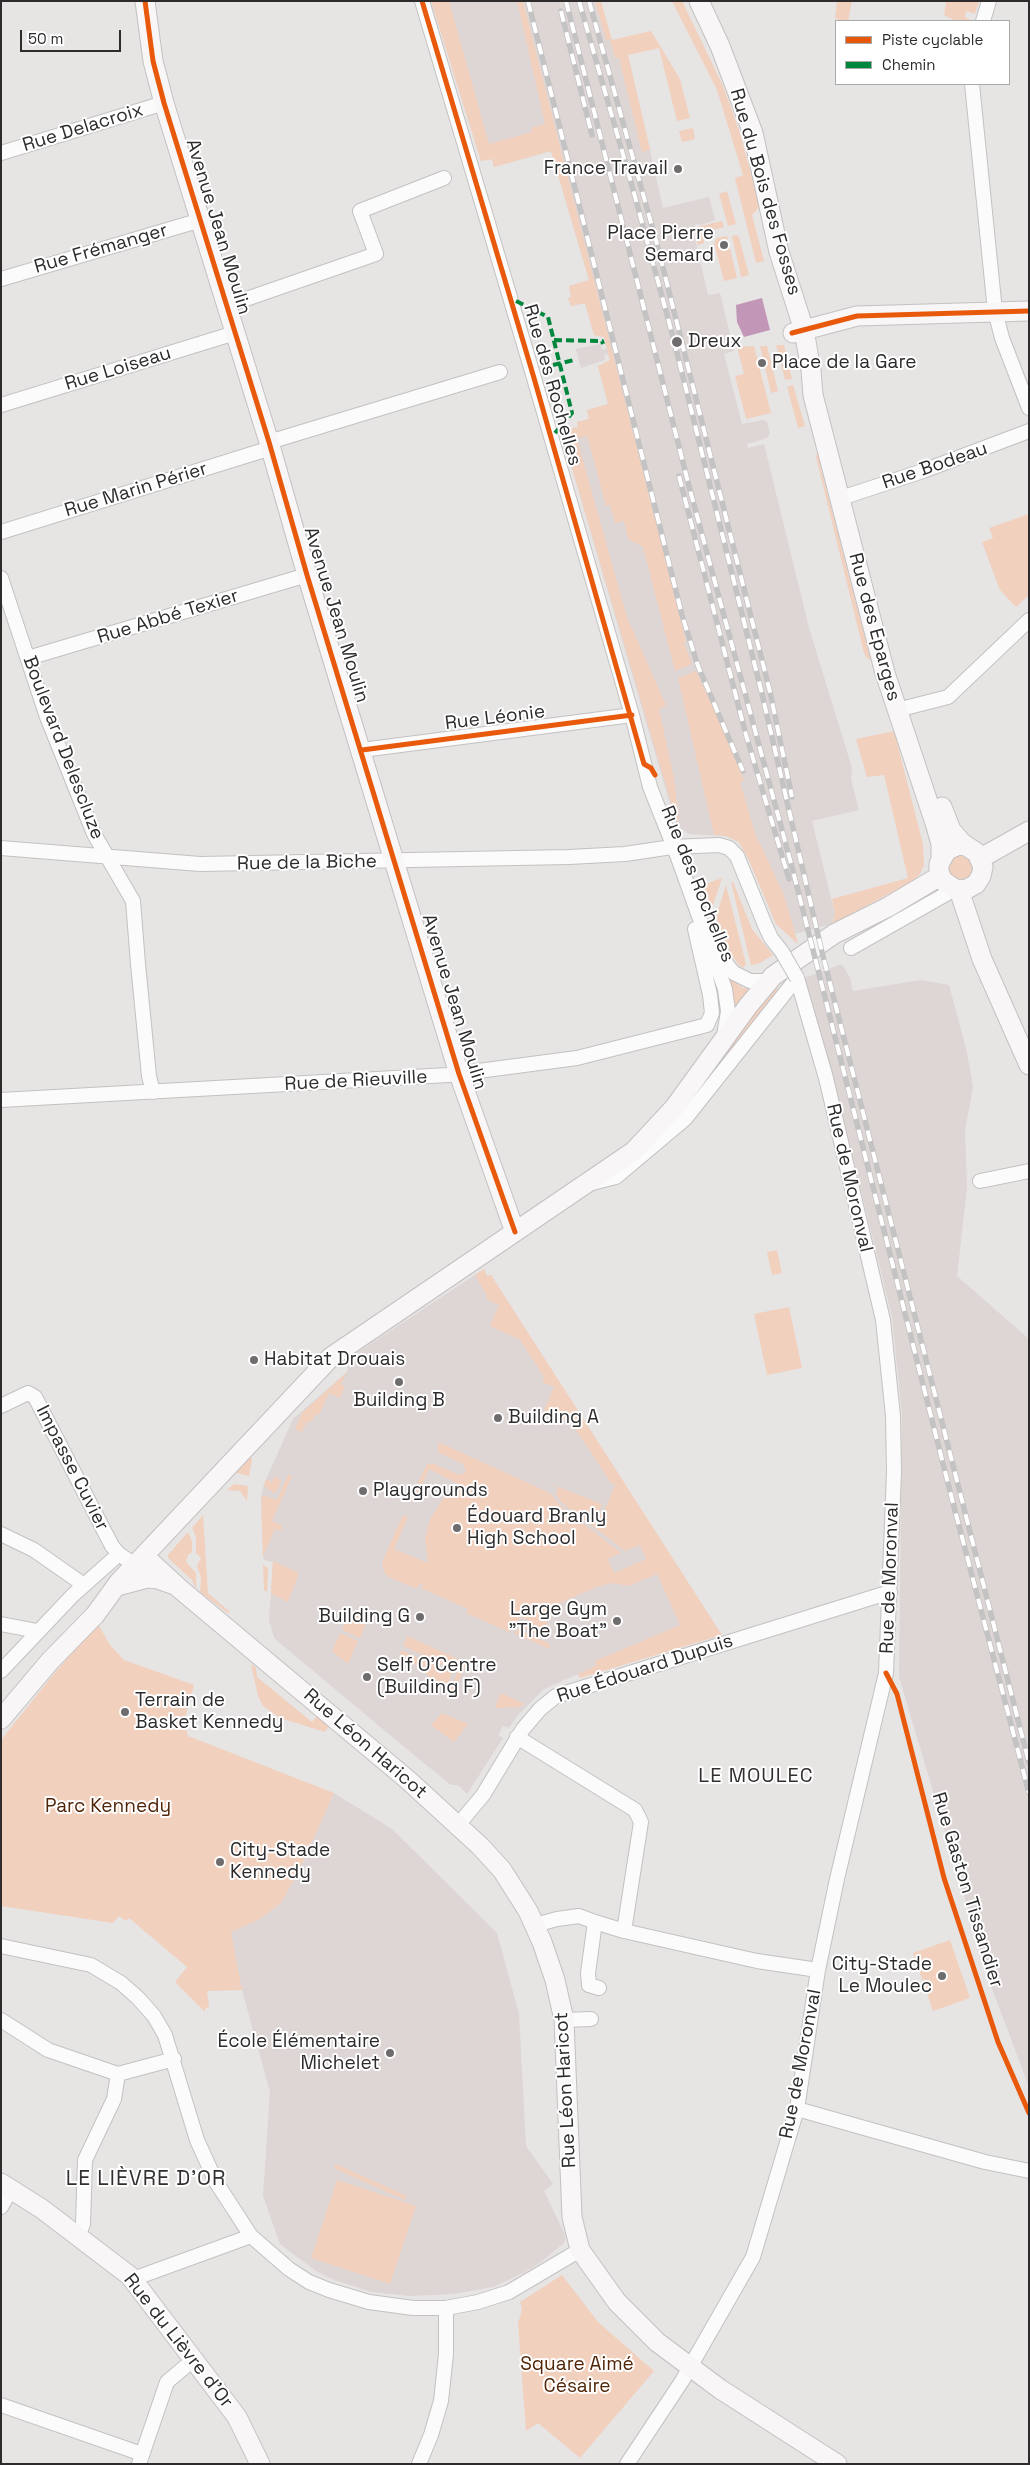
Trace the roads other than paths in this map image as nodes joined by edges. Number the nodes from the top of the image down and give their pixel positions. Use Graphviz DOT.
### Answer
graph roads {
  1 [pos="145,1"];
  2 [pos="422,1"];
  3 [pos="691,1"];
  4 [pos="698,1"];
  5 [pos="989,1"];
  6 [pos="983,20"];
  7 [pos="972,85"];
  8 [pos="164,103"];
  9 [pos="1,153"];
  10 [pos="444,178"];
  11 [pos="201,220"];
  12 [pos="1,279"];
  13 [pos="226,306"];
  14 [pos="995,311"];
  15 [pos="1029,311"];
  16 [pos="798,332"];
  17 [pos="235,333"];
  18 [pos="500,372"];
  19 [pos="1,405"];
  20 [pos="1029,408"];
  21 [pos="1029,432"];
  22 [pos="270,445"];
  23 [pos="841,498"];
  24 [pos="1,532"];
  25 [pos="307,575"];
  26 [pos="1,578"];
  27 [pos="1029,620"];
  28 [pos="28,658"];
  29 [pos="903,709"];
  30 [pos="632,716"];
  31 [pos="362,750"];
  32 [pos="1029,831"];
  33 [pos="966,846"];
  34 [pos="676,847"];
  35 [pos="1,848"];
  36 [pos="106,856"];
  37 [pos="981,858"];
  38 [pos="401,861"];
  39 [pos="940,866"];
  40 [pos="963,888"];
  41 [pos="851,948"];
  42 [pos="796,978"];
  43 [pos="768,981"];
  44 [pos="706,1024"];
  45 [pos="722,1040"];
  46 [pos="1024,1041"];
  47 [pos="1029,1065"];
  48 [pos="460,1074"];
  49 [pos="153,1092"];
  50 [pos="1,1100"];
  51 [pos="1029,1171"];
  52 [pos="980,1181"];
  53 [pos="588,1184"];
  54 [pos="515,1232"];
  55 [pos="1,1406"];
  56 [pos="1,1534"];
  57 [pos="119,1554"];
  58 [pos="139,1561"];
  59 [pos="89,1581"];
  60 [pos="117,1585"];
  61 [pos="180,1589"];
  62 [pos="890,1592"];
  63 [pos="1,1624"];
  64 [pos="37,1631"];
  65 [pos="1,1671"];
  66 [pos="1,1701"];
  67 [pos="1,1720"];
  68 [pos="517,1737"];
  69 [pos="458,1825"];
  70 [pos="594,1922"];
  71 [pos="535,1925"];
  72 [pos="624,1931"];
  73 [pos="1,1946"];
  74 [pos="818,1970"];
  75 [pos="599,1988"];
  76 [pos="591,2019"];
  77 [pos="1,2020"];
  78 [pos="564,2020"];
  79 [pos="174,2059"];
  80 [pos="118,2074"];
  81 [pos="797,2108"];
  82 [pos="1029,2170"];
  83 [pos="6,2186"];
  84 [pos="1,2206"];
  85 [pos="251,2236"];
  86 [pos="78,2237"];
  87 [pos="580,2250"];
  88 [pos="133,2279"];
  89 [pos="446,2308"];
  90 [pos="193,2360"];
  91 [pos="690,2367"];
  92 [pos="1,2405"];
  93 [pos="141,2459"];
  94 [pos="260,2464"];
  95 [pos="419,2464"];
  96 [pos="627,2464"];
  97 [pos="837,2464"];
  1 -- 8 [label="street, Avenue Jean Moulin"];
  2 -- 30 [label="street, Rue des Rochelles"];
  3 -- 16 [label="street, Rue du Bois des Fosses"];
  4 -- 16 [label="street, Rue du Bois des Fosses"];
  5 -- 6 [label="street"];
  7 -- 14 [label="street"];
  8 -- 9 [label="street, Rue Delacroix"];
  8 -- 11 [label="street, Avenue Jean Moulin"];
  10 -- 13 [label="street"];
  11 -- 12 [label="street, Rue Frémanger"];
  11 -- 13 [label="street, Avenue Jean Moulin"];
  13 -- 17 [label="street, Avenue Jean Moulin"];
  14 -- 15 [label="street"];
  14 -- 16 [label="street"];
  14 -- 20 [label="street"];
  16 -- 23 [label="street, Rue des Eparges"];
  17 -- 19 [label="street, Rue Loiseau"];
  17 -- 22 [label="street, Avenue Jean Moulin"];
  18 -- 22 [label="street, Rue Marin Périer"];
  21 -- 23 [label="street, Rue Bodeau"];
  22 -- 24 [label="street, Rue Marin Périer"];
  22 -- 25 [label="street, Avenue Jean Moulin"];
  23 -- 29 [label="street, Rue des Eparges"];
  25 -- 28 [label="street, Rue Abbé Texier"];
  25 -- 31 [label="street, Avenue Jean Moulin"];
  26 -- 28 [label="street, Boulevard Delescluze"];
  27 -- 29 [label="street"];
  28 -- 36 [label="street, Boulevard Delescluze"];
  29 -- 33 [label="street"];
  29 -- 39 [label="street, Rue des Eparges"];
  30 -- 31 [label="street, Rue Léonie"];
  30 -- 34 [label="street, Rue des Rochelles"];
  31 -- 38 [label="street, Avenue Jean Moulin"];
  32 -- 37 [label="street"];
  33 -- 37 [label="street"];
  33 -- 39 [label="street"];
  34 -- 38 [label="street, Rue de la Biche"];
  34 -- 42 [label="street, Rue de Moronval, bridge"];
  34 -- 43 [label="street, Rue des Rochelles"];
  34 -- 44 [label="street, Rue des Rochelles"];
  34 -- 45 [label="street, Rue des Rochelles"];
  35 -- 36 [label="street, Rue de la Biche"];
  36 -- 38 [label="street, Rue de la Biche"];
  36 -- 49 [label="street, Boulevard Delescluze"];
  37 -- 40 [label="street"];
  38 -- 48 [label="street, Avenue Jean Moulin"];
  39 -- 40 [label="street"];
  39 -- 43 [label="street"];
  40 -- 41 [label="street"];
  40 -- 46 [label="street"];
  42 -- 53 [label="street"];
  42 -- 62 [label="street, Rue de Moronval"];
  43 -- 45 [label="street"];
  44 -- 48 [label="street, Rue de Rieuville"];
  45 -- 53 [label="street"];
  46 -- 47 [label="street"];
  48 -- 49 [label="street, Rue de Rieuville"];
  48 -- 54 [label="street, Avenue Jean Moulin"];
  49 -- 50 [label="street, Rue de Rieuville"];
  51 -- 52 [label="street"];
  53 -- 54 [label="street"];
  54 -- 58 [label="street"];
  55 -- 57 [label="street, Impasse Cuvier"];
  56 -- 59 [label="street"];
  57 -- 58 [label="street, Impasse Cuvier"];
  57 -- 59 [label="street"];
  58 -- 60 [label="street"];
  58 -- 61 [label="street, Rue Léon Haricot"];
  59 -- 60 [label="street"];
  59 -- 64 [label="street"];
  60 -- 61 [label="street"];
  60 -- 66 [label="street"];
  60 -- 67 [label="street"];
  61 -- 69 [label="street, Rue Léon Haricot"];
  62 -- 68 [label="street, Rue Édouard Dupuis"];
  62 -- 74 [label="street, Rue de Moronval"];
  63 -- 64 [label="street"];
  64 -- 65 [label="street"];
  68 -- 69 [label="street, Rue Édouard Dupuis"];
  68 -- 72 [label="street"];
  69 -- 71 [label="street, Rue Léon Haricot"];
  70 -- 71 [label="street"];
  70 -- 72 [label="street"];
  70 -- 75 [label="street"];
  71 -- 78 [label="street, Rue Léon Haricot"];
  72 -- 74 [label="street"];
  73 -- 79 [label="street"];
  74 -- 81 [label="street, Rue de Moronval"];
  76 -- 78 [label="street"];
  77 -- 80 [label="street"];
  78 -- 87 [label="street, Rue Léon Haricot"];
  79 -- 80 [label="street"];
  79 -- 85 [label="street"];
  80 -- 86 [label="street"];
  81 -- 82 [label="street"];
  81 -- 91 [label="street, Rue de Moronval"];
  83 -- 84 [label="street"];
  83 -- 86 [label="street, Rue du Lièvre d'Or"];
  85 -- 88 [label="street"];
  85 -- 89 [label="street"];
  86 -- 88 [label="street, Rue du Lièvre d'Or"];
  87 -- 89 [label="street"];
  87 -- 91 [label="street, Rue Léon Haricot"];
  88 -- 90 [label="street, Rue du Lièvre d'Or"];
  89 -- 95 [label="street"];
  90 -- 93 [label="street"];
  90 -- 94 [label="street, Rue du Lièvre d'Or"];
  91 -- 96 [label="street, Rue de Moronval"];
  91 -- 97 [label="street, Rue Léon Haricot"];
  92 -- 93 [label="street"];
}
